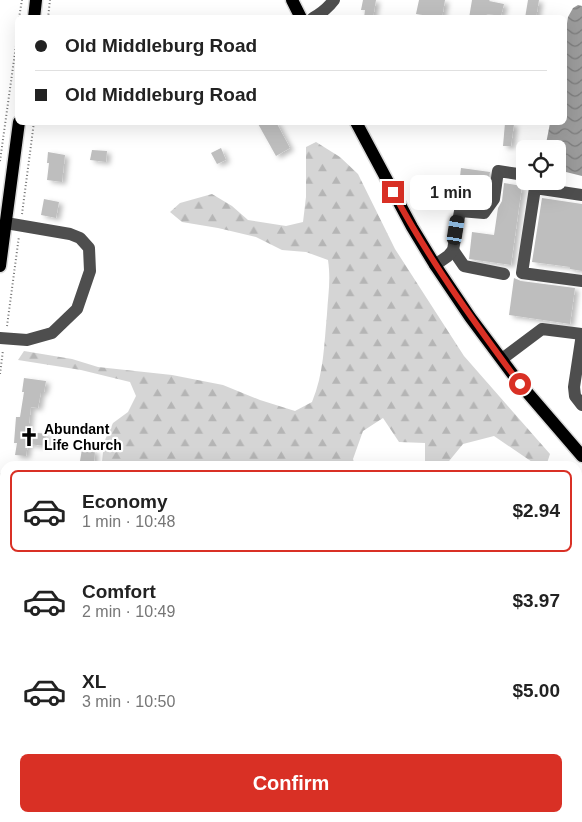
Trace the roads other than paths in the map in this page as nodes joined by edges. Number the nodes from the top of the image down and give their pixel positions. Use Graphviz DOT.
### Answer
graph roads {
  1 [pos="36,0"];
  2 [pos="292,0"];
  3 [pos="334,0"];
  4 [pos="34,15"];
  5 [pos="300,15"];
  6 [pos="318,15"];
  7 [pos="19,125"];
  8 [pos="358,125"];
  9 [pos="516,174"];
  10 [pos="582,195"];
  11 [pos="6,223"];
  12 [pos="2,242"];
  13 [pos="453,250"];
  14 [pos="435,265"];
  15 [pos="0,266"];
  16 [pos="504,274"];
  17 [pos="582,281"];
  18 [pos="582,332"];
  19 [pos="2,339"];
  20 [pos="502,359"];
  21 [pos="582,405"];
  22 [pos="582,456"];
  1 -- 4 [label="main road"];
  2 -- 5 [label="main road"];
  3 -- 6 [label="street"];
  7 -- 11 [label="main road"];
  8 -- 14 [label="main road"];
  9 -- 13 [label="street"];
  10 -- 17 [label="street"];
  11 -- 12 [label="main road"];
  11 -- 19 [label="street"];
  12 -- 15 [label="main road"];
  13 -- 14 [label="street"];
  13 -- 16 [label="street"];
  14 -- 20 [label="main road"];
  18 -- 20 [label="street"];
  18 -- 21 [label="street"];
  20 -- 22 [label="main road"];
}
